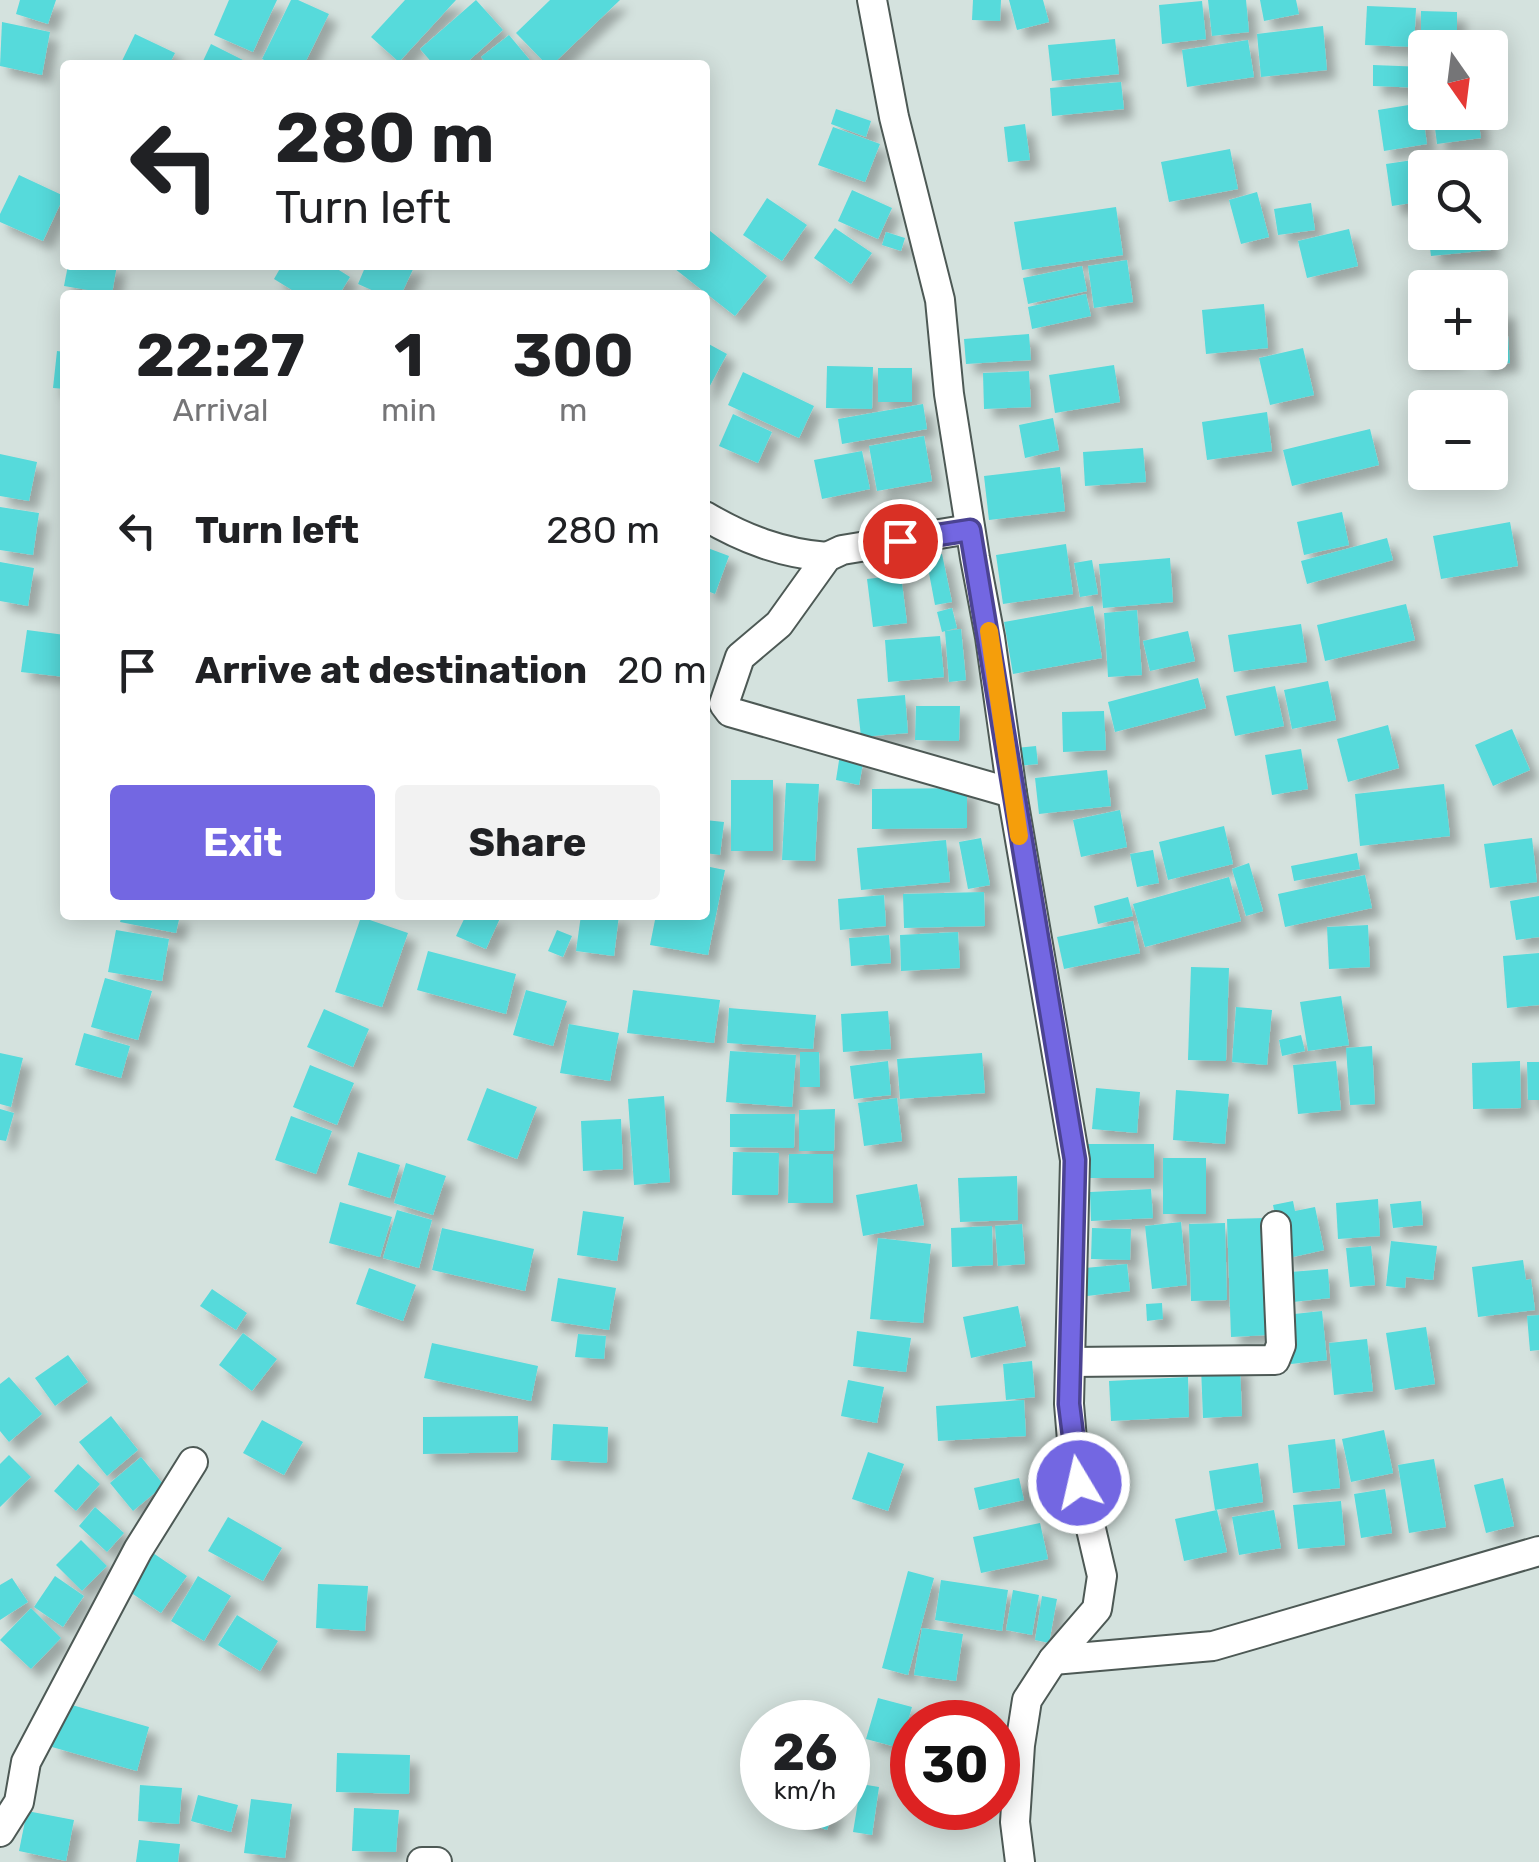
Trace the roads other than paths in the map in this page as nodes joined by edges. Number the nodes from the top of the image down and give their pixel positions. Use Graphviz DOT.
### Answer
graph roads {
  1 [pos="872,0"];
  2 [pos="710,519"];
  3 [pos="970,530"];
  4 [pos="827,557"];
  5 [pos="1012,793"];
  6 [pos="1276,1226"];
  7 [pos="1071,1362"];
  8 [pos="193,1462"];
  9 [pos="1539,1551"];
  10 [pos="1052,1660"];
  11 [pos="0,1832"];
  12 [pos="422,1862"];
  13 [pos="437,1862"];
  14 [pos="1020,1862"];
  1 -- 3 [label="street"];
  2 -- 4 [label="street"];
  3 -- 4 [label="street"];
  3 -- 5 [label="street"];
  4 -- 5 [label="street"];
  5 -- 7 [label="street"];
  6 -- 7 [label="street"];
  7 -- 10 [label="street"];
  8 -- 11 [label="street"];
  9 -- 10 [label="street"];
  10 -- 14 [label="street"];
  12 -- 13 [label="street"];
}
